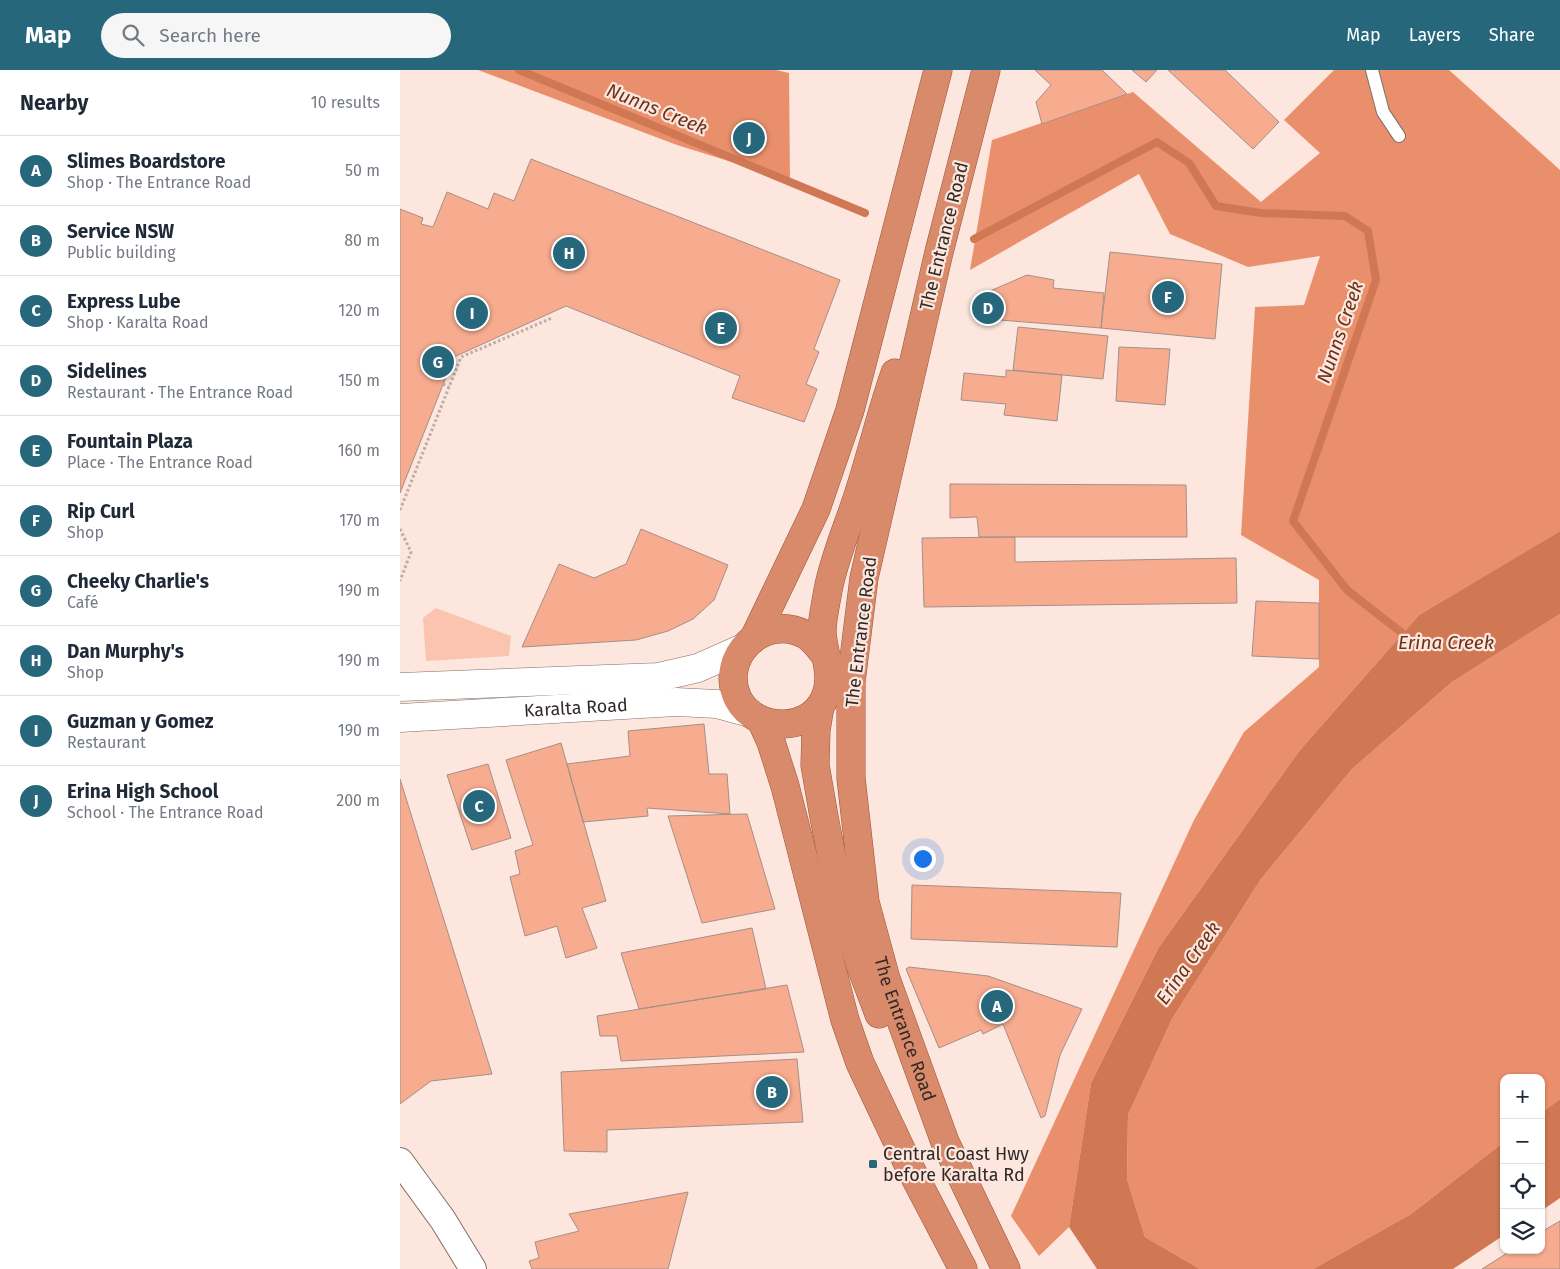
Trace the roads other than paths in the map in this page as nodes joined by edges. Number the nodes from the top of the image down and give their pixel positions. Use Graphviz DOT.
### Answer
graph roads {
  1 [pos="938,70"];
  2 [pos="986,70"];
  3 [pos="1372,70"];
  4 [pos="1399,136"];
  5 [pos="939,252"];
  6 [pos="749,642"];
  7 [pos="827,658"];
  8 [pos="400,687"];
  9 [pos="820,706"];
  10 [pos="755,717"];
  11 [pos="400,718"];
  12 [pos="945,1142"];
  13 [pos="400,1160"];
  14 [pos="473,1269"];
  15 [pos="963,1269"];
  16 [pos="1006,1269"];
  1 -- 6 [label="highway"];
  2 -- 5 [label="highway, The Entrance Road"];
  3 -- 4 [label="lane"];
  5 -- 7 [label="highway"];
  5 -- 12 [label="highway, The Entrance Road"];
  6 -- 7 [label="highway"];
  6 -- 8 [label="street, Karalta Road"];
  6 -- 10 [label="highway"];
  7 -- 9 [label="highway"];
  9 -- 10 [label="highway"];
  9 -- 12 [label="highway"];
  10 -- 11 [label="street, Karalta Road"];
  10 -- 15 [label="highway"];
  12 -- 16 [label="highway, The Entrance Road"];
  13 -- 14 [label="street"];
}
